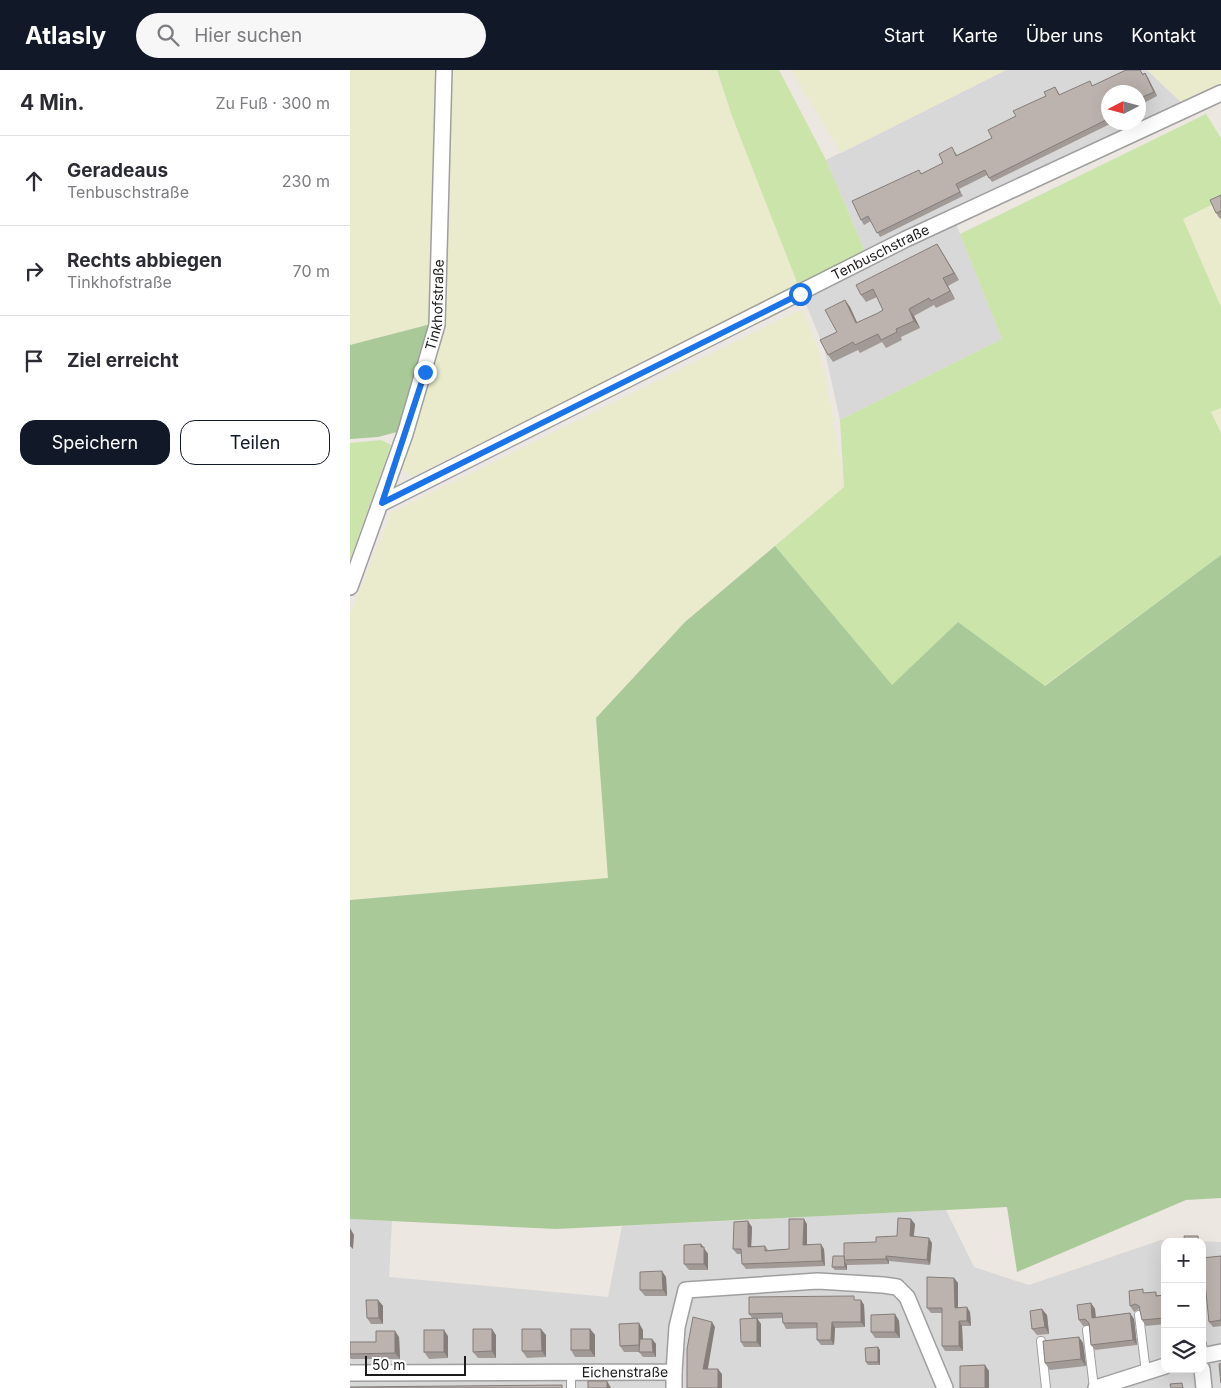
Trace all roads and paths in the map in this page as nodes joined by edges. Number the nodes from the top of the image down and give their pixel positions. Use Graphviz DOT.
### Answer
graph roads {
  1 [pos="444,70"];
  2 [pos="1221,93"];
  3 [pos="382,503"];
  4 [pos="350,587"];
  5 [pos="1140,1315"];
  6 [pos="1087,1330"];
  7 [pos="1041,1341"];
  8 [pos="1221,1352"];
  9 [pos="1206,1355"];
  10 [pos="1161,1367"];
  11 [pos="571,1372"];
  12 [pos="674,1372"];
  13 [pos="1146,1372"];
  14 [pos="350,1373"];
  15 [pos="1203,1373"];
  16 [pos="571,1388"];
  17 [pos="674,1388"];
  18 [pos="946,1388"];
  19 [pos="1046,1388"];
  20 [pos="1095,1388"];
  21 [pos="1204,1388"];
  1 -- 3 [label="street, Tinkhofstraße"];
  2 -- 3 [label="street, Tenbuschstraße"];
  3 -- 4 [label="street, Tinkhofstraße"];
  5 -- 13 [label="lane"];
  6 -- 20 [label="lane"];
  7 -- 19 [label="lane"];
  8 -- 9 [label="street"];
  10 -- 13 [label="street"];
  11 -- 12 [label="street, Eichenstraße"];
  11 -- 14 [label="street, Eichenstraße"];
  11 -- 16 [label="lane"];
  12 -- 17 [label="street"];
  12 -- 18 [label="street, Eichenstraße"];
  13 -- 20 [label="street"];
  15 -- 21 [label="street"];
}
